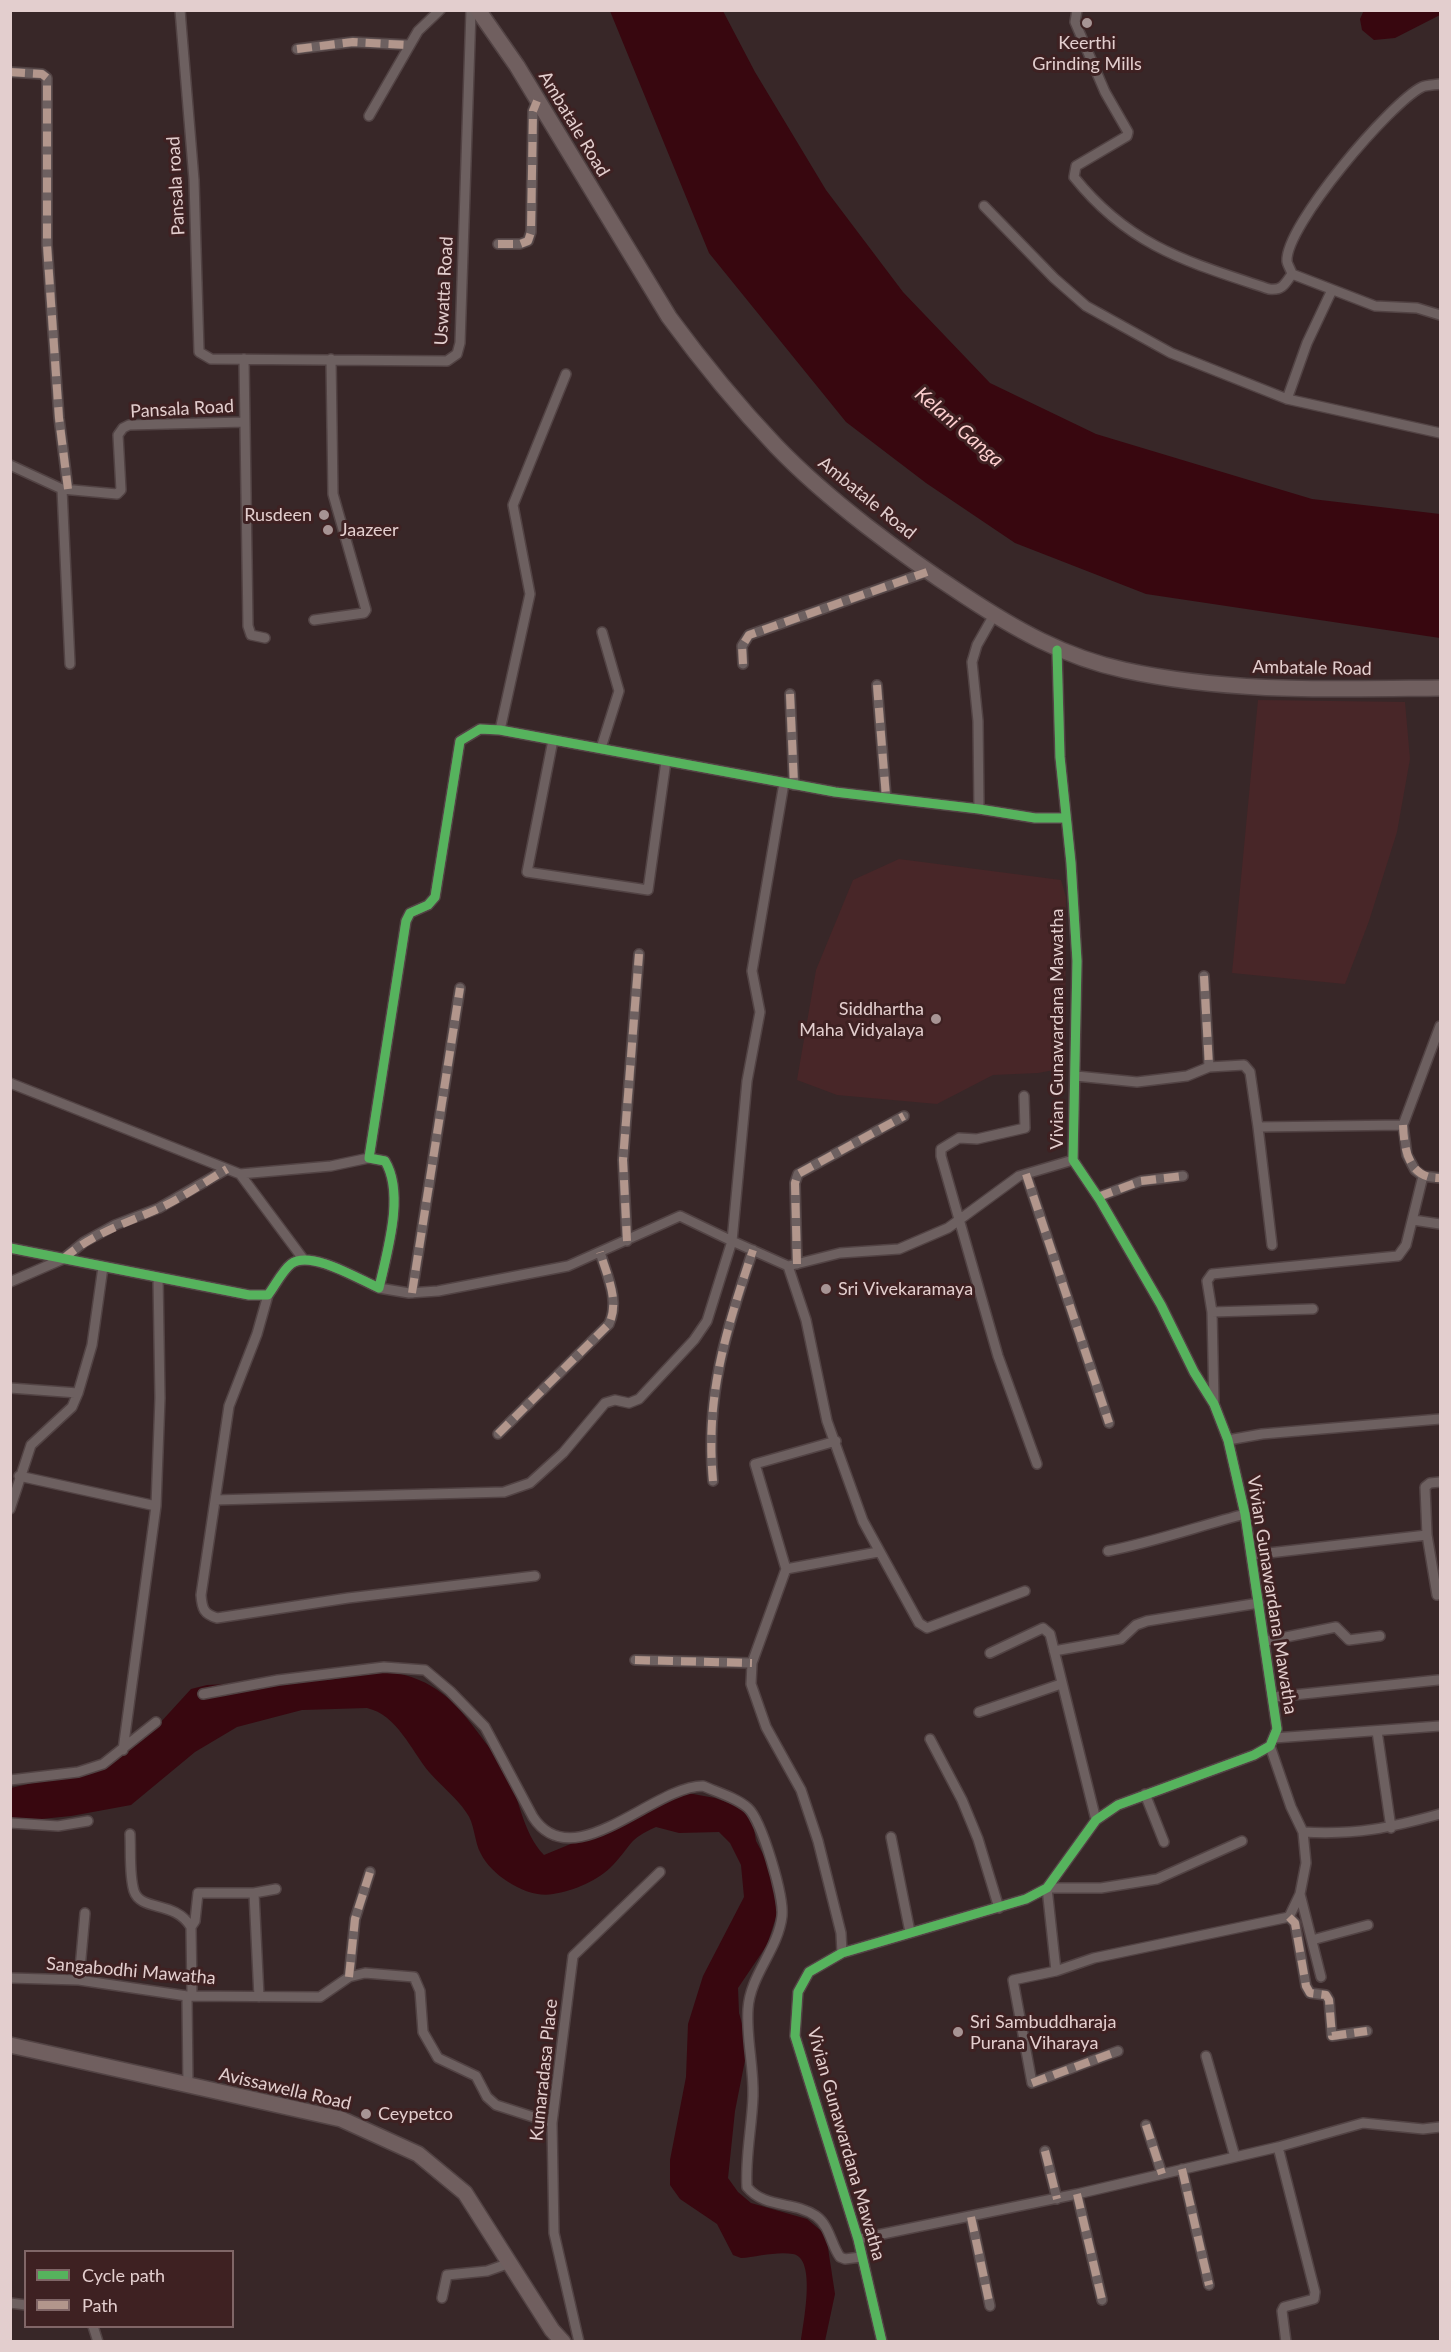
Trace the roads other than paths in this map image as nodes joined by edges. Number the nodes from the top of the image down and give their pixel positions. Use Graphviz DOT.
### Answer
graph roads {
  1 [pos="180,10"];
  2 [pos="440,10"];
  3 [pos="471,10"];
  4 [pos="478,10"];
  5 [pos="1077,10"];
  6 [pos="410,45"];
  7 [pos="297,49"];
  8 [pos="10,72"];
  9 [pos="1440,84"];
  10 [pos="537,101"];
  11 [pos="369,116"];
  12 [pos="984,206"];
  13 [pos="498,244"];
  14 [pos="1292,274"];
  15 [pos="1332,290"];
  16 [pos="1440,315"];
  17 [pos="204,357"];
  18 [pos="244,359"];
  19 [pos="331,359"];
  20 [pos="566,374"];
  21 [pos="1287,399"];
  22 [pos="244,422"];
  23 [pos="1440,433"];
  24 [pos="10,465"];
  25 [pos="65,489"];
  26 [pos="927,572"];
  27 [pos="994,615"];
  28 [pos="314,620"];
  29 [pos="602,632"];
  30 [pos="265,638"];
  31 [pos="1057,650"];
  32 [pos="70,664"];
  33 [pos="743,664"];
  34 [pos="878,685"];
  35 [pos="1440,688"];
  36 [pos="790,694"];
  37 [pos="500,730"];
  38 [pos="553,740"];
  39 [pos="601,748"];
  40 [pos="666,761"];
  41 [pos="789,784"];
  42 [pos="886,797"];
  43 [pos="979,809"];
  44 [pos="1065,818"];
  45 [pos="639,954"];
  46 [pos="1204,976"];
  47 [pos="460,988"];
  48 [pos="1440,1026"];
  49 [pos="1209,1067"];
  50 [pos="1076,1076"];
  51 [pos="10,1083"];
  52 [pos="1024,1096"];
  53 [pos="904,1116"];
  54 [pos="1403,1125"];
  55 [pos="1258,1126"];
  56 [pos="369,1158"];
  57 [pos="1073,1160"];
  58 [pos="227,1169"];
  59 [pos="240,1174"];
  60 [pos="1026,1174"];
  61 [pos="1183,1176"];
  62 [pos="1423,1176"];
  63 [pos="1440,1178"];
  64 [pos="1098,1197"];
  65 [pos="1413,1220"];
  66 [pos="958,1222"];
  67 [pos="1440,1224"];
  68 [pos="627,1241"];
  69 [pos="732,1241"];
  70 [pos="1272,1245"];
  71 [pos="10,1248"];
  72 [pos="753,1250"];
  73 [pos="600,1252"];
  74 [pos="63,1259"];
  75 [pos="304,1260"];
  76 [pos="793,1265"];
  77 [pos="103,1267"];
  78 [pos="158,1276"];
  79 [pos="10,1282"];
  80 [pos="379,1288"];
  81 [pos="412,1293"];
  82 [pos="268,1295"];
  83 [pos="1313,1309"];
  84 [pos="1212,1312"];
  85 [pos="10,1388"];
  86 [pos="78,1393"];
  87 [pos="1214,1404"];
  88 [pos="1440,1419"];
  89 [pos="1109,1423"];
  90 [pos="498,1434"];
  91 [pos="1228,1440"];
  92 [pos="836,1441"];
  93 [pos="1037,1464"];
  94 [pos="20,1476"];
  95 [pos="713,1481"];
  96 [pos="1440,1482"];
  97 [pos="215,1500"];
  98 [pos="156,1506"];
  99 [pos="10,1509"];
  100 [pos="1245,1514"];
  101 [pos="1427,1535"];
  102 [pos="1108,1551"];
  103 [pos="878,1552"];
  104 [pos="1251,1555"];
  105 [pos="786,1569"];
  106 [pos="535,1576"];
  107 [pos="1025,1591"];
  108 [pos="1437,1595"];
  109 [pos="1259,1603"];
  110 [pos="1380,1636"];
  111 [pos="1266,1641"];
  112 [pos="1054,1651"];
  113 [pos="990,1653"];
  114 [pos="635,1660"];
  115 [pos="752,1663"];
  116 [pos="1438,1680"];
  117 [pos="1061,1684"];
  118 [pos="203,1694"];
  119 [pos="1274,1697"];
  120 [pos="979,1712"];
  121 [pos="156,1722"];
  122 [pos="1440,1726"];
  123 [pos="1377,1731"];
  124 [pos="930,1739"];
  125 [pos="1272,1742"];
  126 [pos="123,1750"];
  127 [pos="10,1780"];
  128 [pos="1144,1794"];
  129 [pos="1440,1814"];
  130 [pos="1095,1820"];
  131 [pos="87,1821"];
  132 [pos="10,1823"];
  133 [pos="1390,1828"];
  134 [pos="1304,1832"];
  135 [pos="130,1834"];
  136 [pos="891,1838"];
  137 [pos="1242,1841"];
  138 [pos="1164,1842"];
  139 [pos="370,1872"];
  140 [pos="660,1872"];
  141 [pos="1047,1888"];
  142 [pos="276,1889"];
  143 [pos="254,1893"];
  144 [pos="1300,1894"];
  145 [pos="999,1908"];
  146 [pos="85,1913"];
  147 [pos="1289,1917"];
  148 [pos="1368,1925"];
  149 [pos="191,1927"];
  150 [pos="910,1932"];
  151 [pos="1312,1940"];
  152 [pos="842,1953"];
  153 [pos="1056,1971"];
  154 [pos="349,1977"];
  155 [pos="1321,1977"];
  156 [pos="10,1978"];
  157 [pos="79,1980"];
  158 [pos="189,1995"];
  159 [pos="259,1997"];
  160 [pos="1367,2031"];
  161 [pos="10,2046"];
  162 [pos="1118,2051"];
  163 [pos="1206,2056"];
  164 [pos="188,2087"];
  165 [pos="552,2123"];
  166 [pos="1146,2125"];
  167 [pos="1440,2127"];
  168 [pos="1278,2147"];
  169 [pos="1045,2151"];
  170 [pos="1235,2157"];
  171 [pos="1182,2169"];
  172 [pos="1162,2174"];
  173 [pos="1077,2194"];
  174 [pos="1057,2199"];
  175 [pos="971,2217"];
  176 [pos="858,2239"];
  177 [pos="861,2257"];
  178 [pos="510,2263"];
  179 [pos="1209,2285"];
  180 [pos="442,2298"];
  181 [pos="1102,2300"];
  182 [pos="990,2306"];
  183 [pos="563,2342"];
  184 [pos="579,2342"];
  185 [pos="882,2342"];
  186 [pos="1287,2342"];
  1 -- 17 [label="street, Pansala road"];
  2 -- 6 [label="street"];
  3 -- 19 [label="street, Uswatta Road"];
  4 -- 10 [label="main road, Ambatale Road"];
  5 -- 14 [label="street"];
  6 -- 7 [label="street"];
  6 -- 11 [label="street"];
  8 -- 25 [label="street"];
  9 -- 14 [label="street"];
  10 -- 13 [label="street"];
  10 -- 26 [label="main road, Ambatale Road"];
  12 -- 21 [label="street"];
  14 -- 15 [label="street"];
  15 -- 16 [label="street"];
  15 -- 21 [label="street"];
  17 -- 18 [label="street, Uswatta Road"];
  18 -- 19 [label="street, Uswatta Road"];
  18 -- 22 [label="street"];
  19 -- 28 [label="street"];
  20 -- 37 [label="street"];
  21 -- 23 [label="street"];
  22 -- 25 [label="street, Pansala Road"];
  22 -- 30 [label="street"];
  24 -- 25 [label="street, Pansala Road"];
  25 -- 32 [label="street"];
  26 -- 27 [label="main road, Ambatale Road"];
  26 -- 33 [label="street"];
  27 -- 31 [label="main road, Ambatale Road"];
  27 -- 43 [label="street"];
  29 -- 39 [label="street"];
  31 -- 35 [label="main road, Ambatale Road"];
  31 -- 44 [label="street, Vivian Gunawardana Mawatha"];
  34 -- 42 [label="street"];
  36 -- 41 [label="street"];
  37 -- 38 [label="street"];
  37 -- 56 [label="street"];
  38 -- 39 [label="street"];
  38 -- 40 [label="street"];
  39 -- 40 [label="street"];
  40 -- 41 [label="street"];
  41 -- 42 [label="street"];
  41 -- 69 [label="street"];
  42 -- 43 [label="street"];
  43 -- 44 [label="street"];
  44 -- 50 [label="street, Vivian Gunawardana Mawatha"];
  45 -- 68 [label="street"];
  46 -- 49 [label="street"];
  47 -- 81 [label="street"];
  48 -- 54 [label="street"];
  49 -- 50 [label="street"];
  49 -- 55 [label="street"];
  50 -- 57 [label="street, Vivian Gunawardana Mawatha"];
  51 -- 58 [label="street"];
  52 -- 66 [label="street"];
  53 -- 76 [label="street"];
  54 -- 55 [label="street"];
  54 -- 62 [label="street"];
  55 -- 70 [label="street"];
  56 -- 59 [label="street"];
  56 -- 80 [label="street"];
  57 -- 60 [label="street"];
  57 -- 64 [label="street, Vivian Gunawardana Mawatha"];
  58 -- 59 [label="street"];
  58 -- 74 [label="street"];
  59 -- 75 [label="street"];
  60 -- 66 [label="street"];
  60 -- 89 [label="street"];
  61 -- 64 [label="street"];
  62 -- 63 [label="street"];
  62 -- 65 [label="street"];
  64 -- 87 [label="street, Vivian Gunawardana Mawatha"];
  65 -- 67 [label="street"];
  65 -- 84 [label="street"];
  66 -- 76 [label="street"];
  66 -- 93 [label="street"];
  68 -- 69 [label="street"];
  68 -- 73 [label="street"];
  69 -- 72 [label="street"];
  69 -- 97 [label="street"];
  71 -- 74 [label="street"];
  72 -- 76 [label="street"];
  72 -- 95 [label="street"];
  73 -- 81 [label="street"];
  73 -- 90 [label="street"];
  74 -- 77 [label="street"];
  74 -- 79 [label="street"];
  75 -- 80 [label="street"];
  75 -- 82 [label="street"];
  76 -- 92 [label="street"];
  77 -- 78 [label="street"];
  77 -- 86 [label="street"];
  78 -- 82 [label="street"];
  78 -- 98 [label="street"];
  80 -- 81 [label="street"];
  82 -- 97 [label="street"];
  83 -- 84 [label="street"];
  84 -- 87 [label="street"];
  85 -- 86 [label="street"];
  86 -- 94 [label="street"];
  87 -- 91 [label="street, Vivian Gunawardana Mawatha"];
  88 -- 91 [label="street"];
  91 -- 100 [label="street, Vivian Gunawardana Mawatha"];
  92 -- 103 [label="street"];
  92 -- 105 [label="street"];
  94 -- 98 [label="street"];
  94 -- 99 [label="street"];
  96 -- 101 [label="street"];
  97 -- 106 [label="street"];
  98 -- 126 [label="street"];
  100 -- 102 [label="street"];
  100 -- 104 [label="street, Vivian Gunawardana Mawatha"];
  101 -- 104 [label="street"];
  101 -- 108 [label="street"];
  103 -- 105 [label="street"];
  103 -- 107 [label="street"];
  104 -- 109 [label="street, Vivian Gunawardana Mawatha"];
  105 -- 115 [label="street"];
  109 -- 111 [label="street, Vivian Gunawardana Mawatha"];
  109 -- 112 [label="street"];
  110 -- 111 [label="street"];
  111 -- 119 [label="street, Vivian Gunawardana Mawatha"];
  112 -- 113 [label="street"];
  112 -- 117 [label="street"];
  114 -- 115 [label="street"];
  115 -- 152 [label="street"];
  116 -- 119 [label="street"];
  117 -- 120 [label="street"];
  117 -- 130 [label="street"];
  118 -- 177 [label="street"];
  119 -- 125 [label="street, Vivian Gunawardana Mawatha"];
  121 -- 126 [label="street"];
  122 -- 123 [label="street"];
  123 -- 125 [label="street"];
  123 -- 133 [label="street"];
  124 -- 145 [label="street"];
  125 -- 128 [label="street"];
  125 -- 134 [label="street"];
  126 -- 127 [label="street"];
  128 -- 130 [label="street"];
  128 -- 138 [label="street"];
  129 -- 133 [label="street"];
  130 -- 141 [label="street"];
  131 -- 132 [label="street"];
  133 -- 134 [label="street"];
  134 -- 144 [label="street"];
  135 -- 149 [label="street"];
  136 -- 150 [label="street"];
  137 -- 141 [label="street"];
  139 -- 154 [label="street"];
  140 -- 165 [label="street, Kumaradasa Place"];
  141 -- 145 [label="street, Vivian Gunawardana Mawatha"];
  141 -- 153 [label="street"];
  142 -- 143 [label="street"];
  143 -- 149 [label="street"];
  143 -- 159 [label="street"];
  144 -- 147 [label="street"];
  144 -- 151 [label="street"];
  145 -- 150 [label="street, Vivian Gunawardana Mawatha"];
  146 -- 157 [label="street"];
  147 -- 153 [label="street"];
  147 -- 160 [label="street"];
  148 -- 151 [label="street"];
  149 -- 158 [label="street"];
  150 -- 152 [label="street, Vivian Gunawardana Mawatha"];
  151 -- 155 [label="street"];
  152 -- 176 [label="street, Vivian Gunawardana Mawatha"];
  153 -- 162 [label="street"];
  154 -- 159 [label="street, Sangabodhi Mawatha"];
  154 -- 165 [label="street, Sangabodhi Mawatha"];
  156 -- 157 [label="street, Sangabodhi Mawatha"];
  157 -- 158 [label="street, Sangabodhi Mawatha"];
  158 -- 159 [label="street, Sangabodhi Mawatha"];
  158 -- 164 [label="street"];
  161 -- 164 [label="main road, Avissawella Road"];
  163 -- 170 [label="street"];
  164 -- 178 [label="main road, Avissawella Road"];
  165 -- 184 [label="street, Kumaradasa Place"];
  166 -- 172 [label="street"];
  167 -- 168 [label="street"];
  168 -- 170 [label="street"];
  168 -- 186 [label="street"];
  169 -- 174 [label="street"];
  170 -- 171 [label="street"];
  171 -- 172 [label="street"];
  171 -- 179 [label="street"];
  172 -- 173 [label="street"];
  173 -- 174 [label="street"];
  173 -- 181 [label="street"];
  174 -- 175 [label="street"];
  175 -- 176 [label="street"];
  175 -- 182 [label="street"];
  176 -- 177 [label="street, Vivian Gunawardana Mawatha"];
  177 -- 185 [label="street, Vivian Gunawardana Mawatha"];
  178 -- 180 [label="street"];
  178 -- 183 [label="main road, Avissawella Road"];
}
